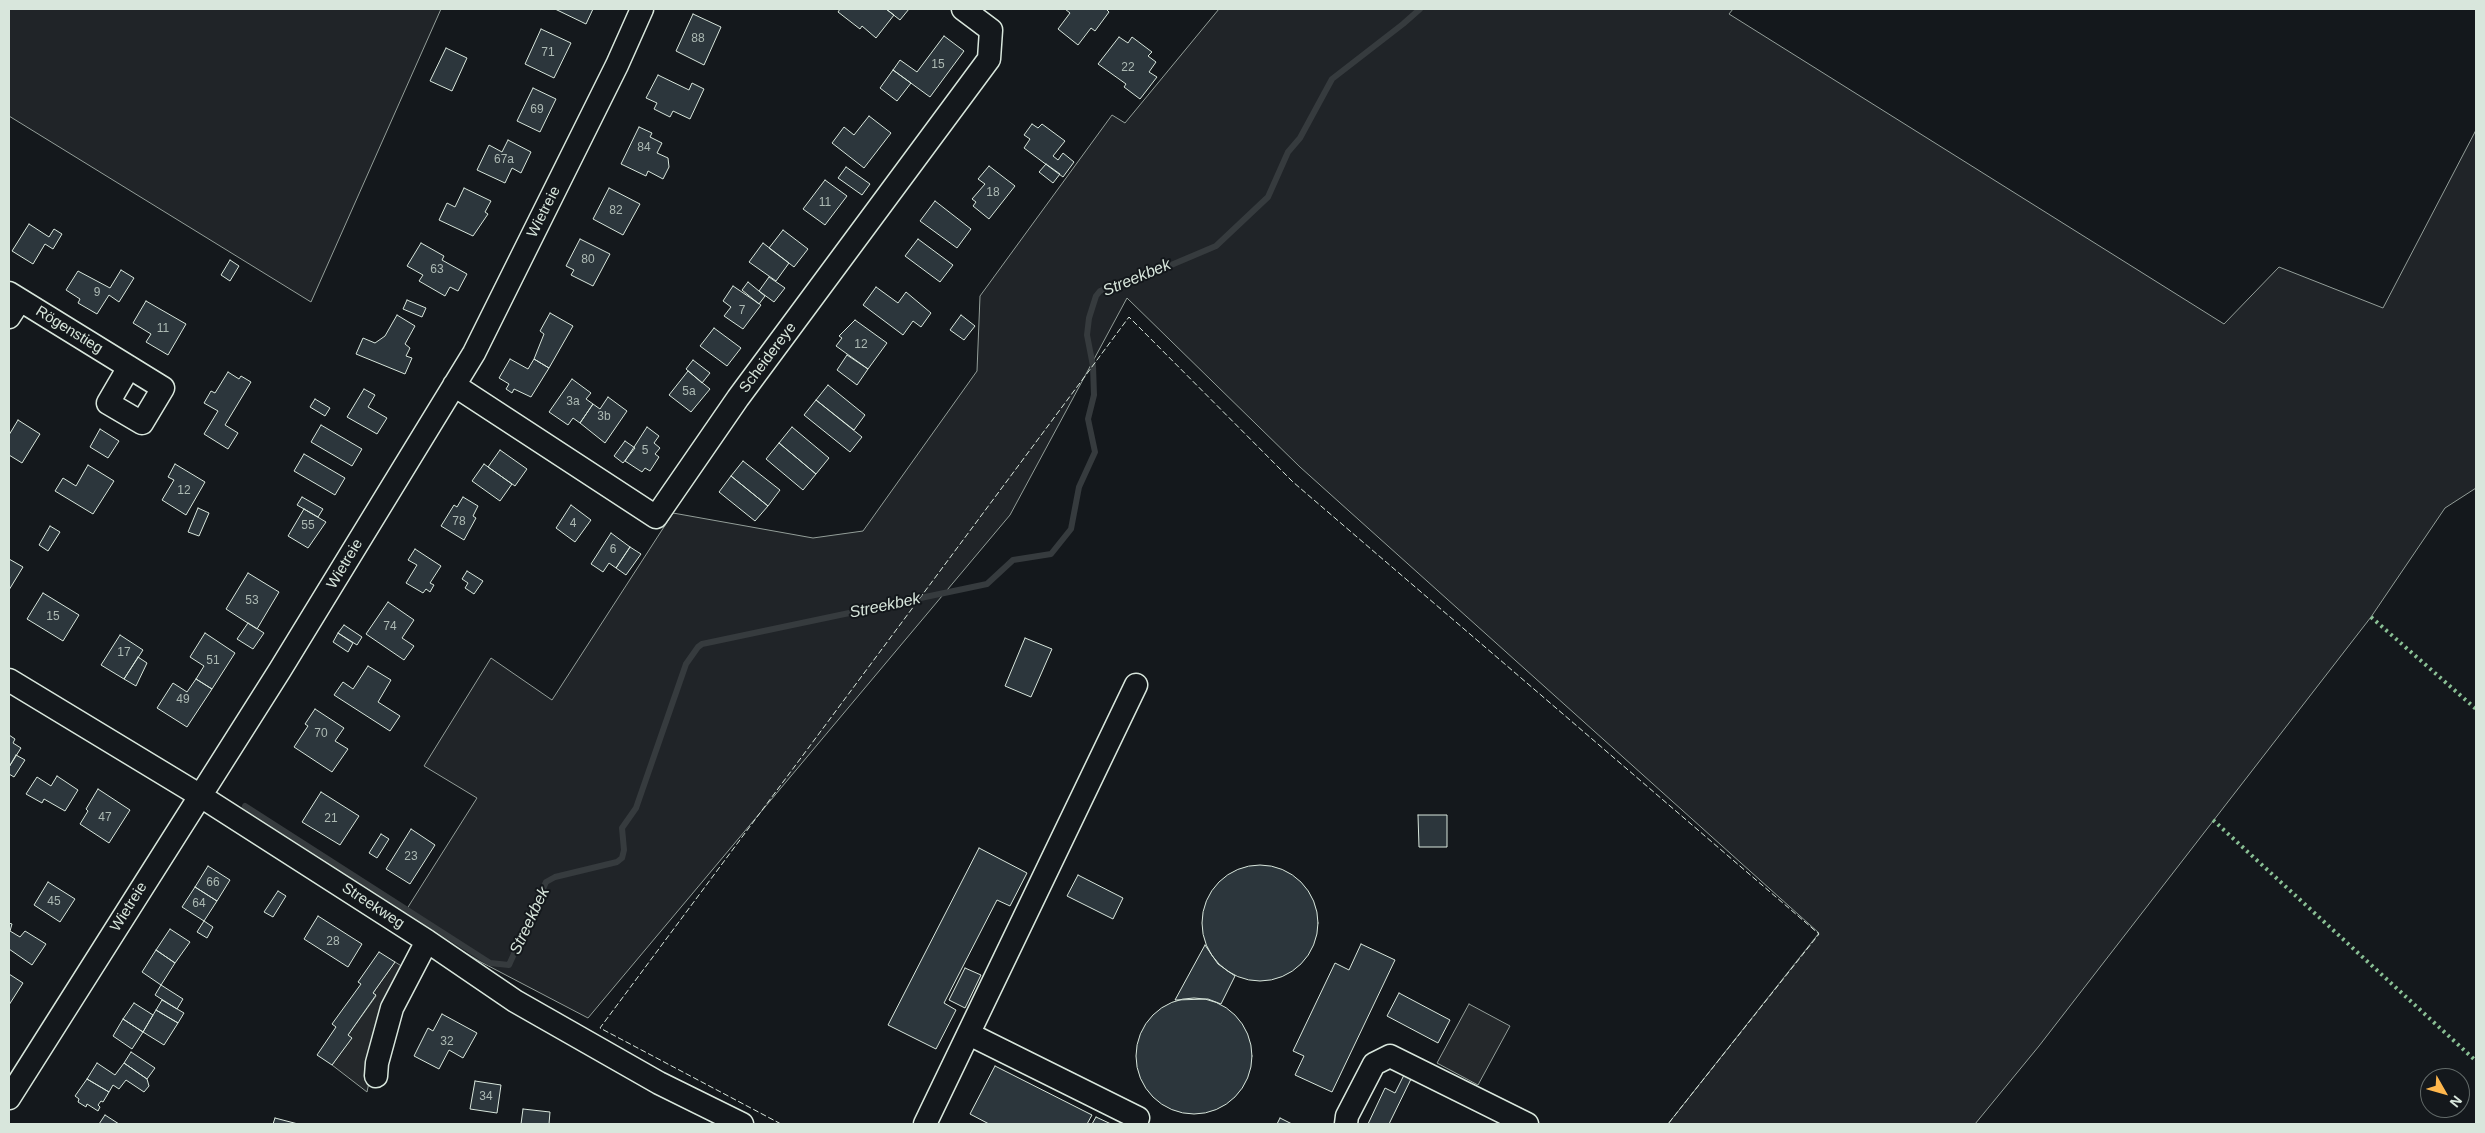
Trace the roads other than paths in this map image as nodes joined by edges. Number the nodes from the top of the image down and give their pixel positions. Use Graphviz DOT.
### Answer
graph roads {
  1 [pos="642,9"];
  2 [pos="963,9"];
  3 [pos="12,303"];
  4 [pos="129,367"];
  5 [pos="454,385"];
  6 [pos="9,680"];
  7 [pos="1136,685"];
  8 [pos="199,795"];
  9 [pos="427,941"];
  10 [pos="969,1034"];
  11 [pos="376,1076"];
  12 [pos="9,1098"];
  13 [pos="1138,1118"];
  14 [pos="742,1124"];
  15 [pos="925,1124"];
  16 [pos="1346,1124"];
  17 [pos="1527,1124"];
  1 -- 5 [label="street, Wietreie"];
  2 -- 5 [label="street, Scheidereye"];
  3 -- 4 [label="street, Rögenstieg"];
  5 -- 8 [label="street, Wietreie"];
  6 -- 8 [label="street, Streekweg"];
  7 -- 10 [label="street"];
  8 -- 9 [label="street, Streekweg"];
  8 -- 12 [label="street, Wietreie"];
  9 -- 11 [label="street"];
  9 -- 14 [label="street, Streekweg"];
  10 -- 13 [label="street"];
  10 -- 15 [label="street"];
  16 -- 17 [label="street"];
}
